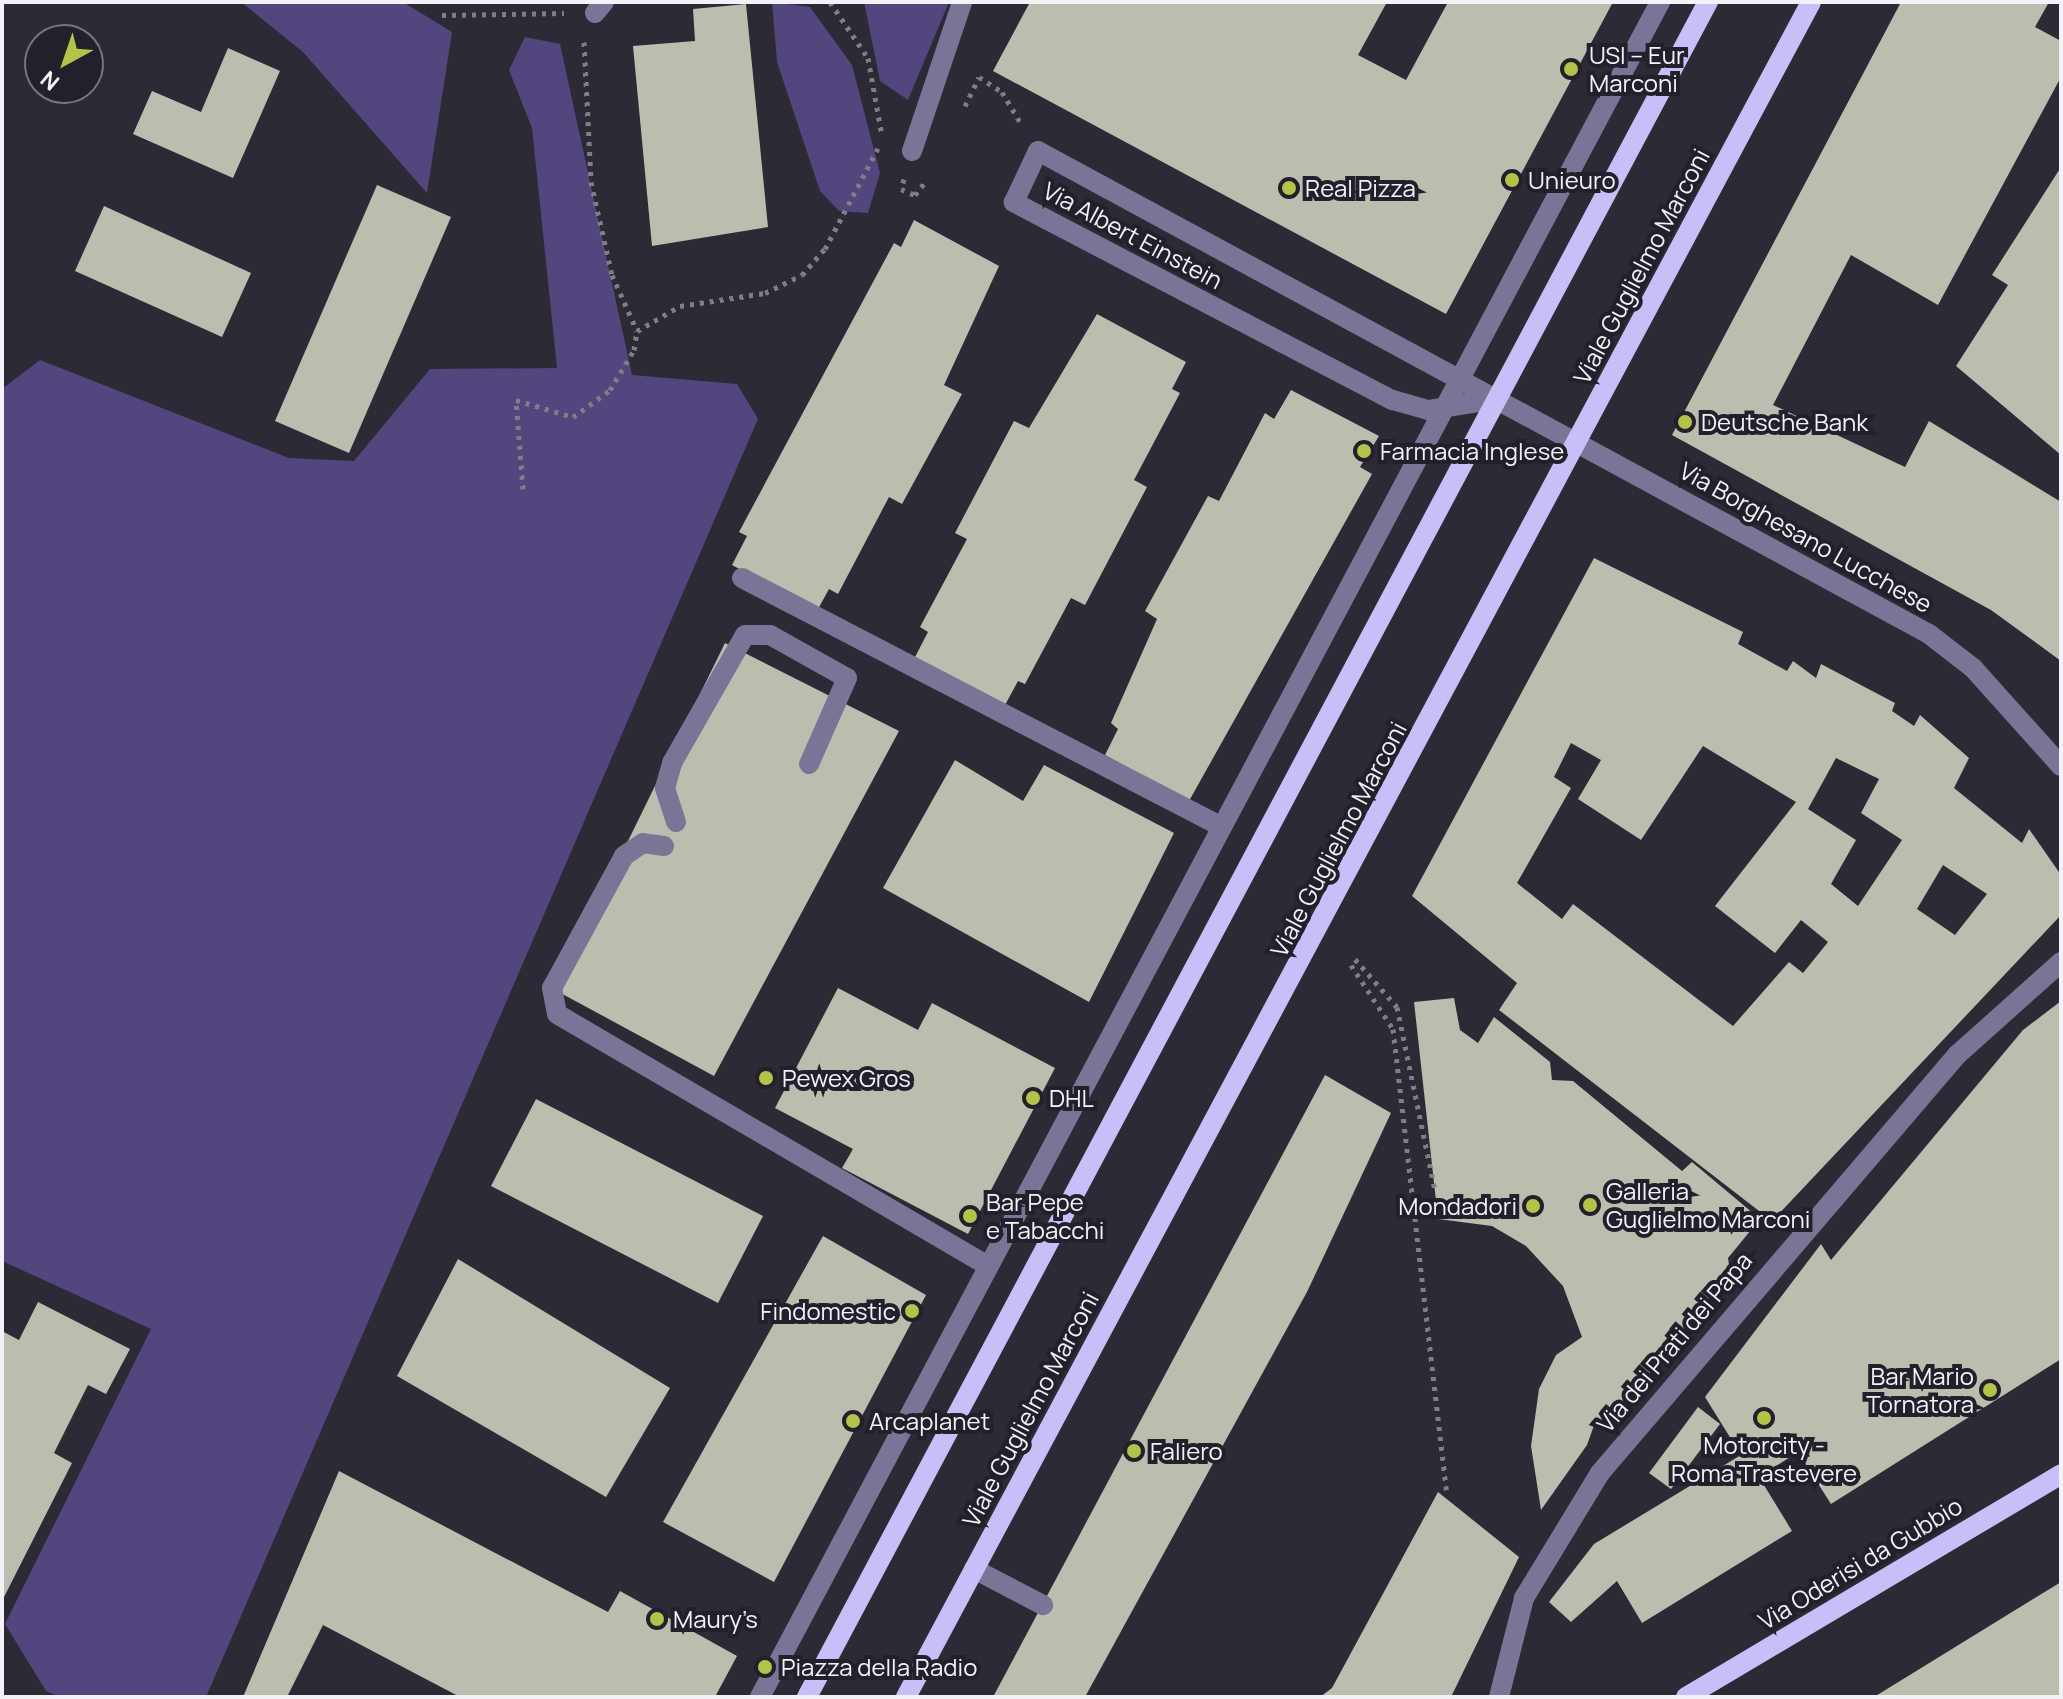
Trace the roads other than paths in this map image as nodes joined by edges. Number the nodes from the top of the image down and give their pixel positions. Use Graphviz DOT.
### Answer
graph roads {
  1 [pos="962,2"];
  2 [pos="1660,2"];
  3 [pos="1708,2"];
  4 [pos="1811,2"];
  5 [pos="912,151"];
  6 [pos="1459,377"];
  7 [pos="1491,400"];
  8 [pos="1442,409"];
  9 [pos="1577,442"];
  10 [pos="742,578"];
  11 [pos="809,764"];
  12 [pos="2061,766"];
  13 [pos="676,822"];
  14 [pos="1220,826"];
  15 [pos="664,846"];
  16 [pos="2061,962"];
  17 [pos="988,1266"];
  18 [pos="2061,1474"];
  19 [pos="974,1569"];
  20 [pos="1043,1605"];
  21 [pos="760,1697"];
  22 [pos="807,1697"];
  23 [pos="906,1697"];
  24 [pos="1499,1697"];
  25 [pos="1686,1697"];
  1 -- 5 [label="street"];
  2 -- 6 [label="street"];
  3 -- 7 [label="main road"];
  4 -- 9 [label="main road, Viale Guglielmo Marconi"];
  6 -- 7 [label="street, Via Albert Einstein"];
  6 -- 8 [label="street"];
  6 -- 8 [label="street, Via Albert Einstein"];
  7 -- 8 [label="street, Via Albert Einstein"];
  7 -- 9 [label="street, Via Borghesano Lucchese"];
  7 -- 22 [label="main road"];
  8 -- 14 [label="street"];
  9 -- 12 [label="street, Via Borghesano Lucchese"];
  9 -- 19 [label="main road, Viale Guglielmo Marconi"];
  10 -- 14 [label="street"];
  11 -- 13 [label="street"];
  14 -- 17 [label="street"];
  15 -- 17 [label="street"];
  16 -- 24 [label="street, Via dei Prati dei Papa"];
  17 -- 21 [label="street"];
  18 -- 25 [label="main road, Via Oderisi da Gubbio"];
  19 -- 20 [label="street"];
  19 -- 23 [label="main road, Viale Guglielmo Marconi"];
}
